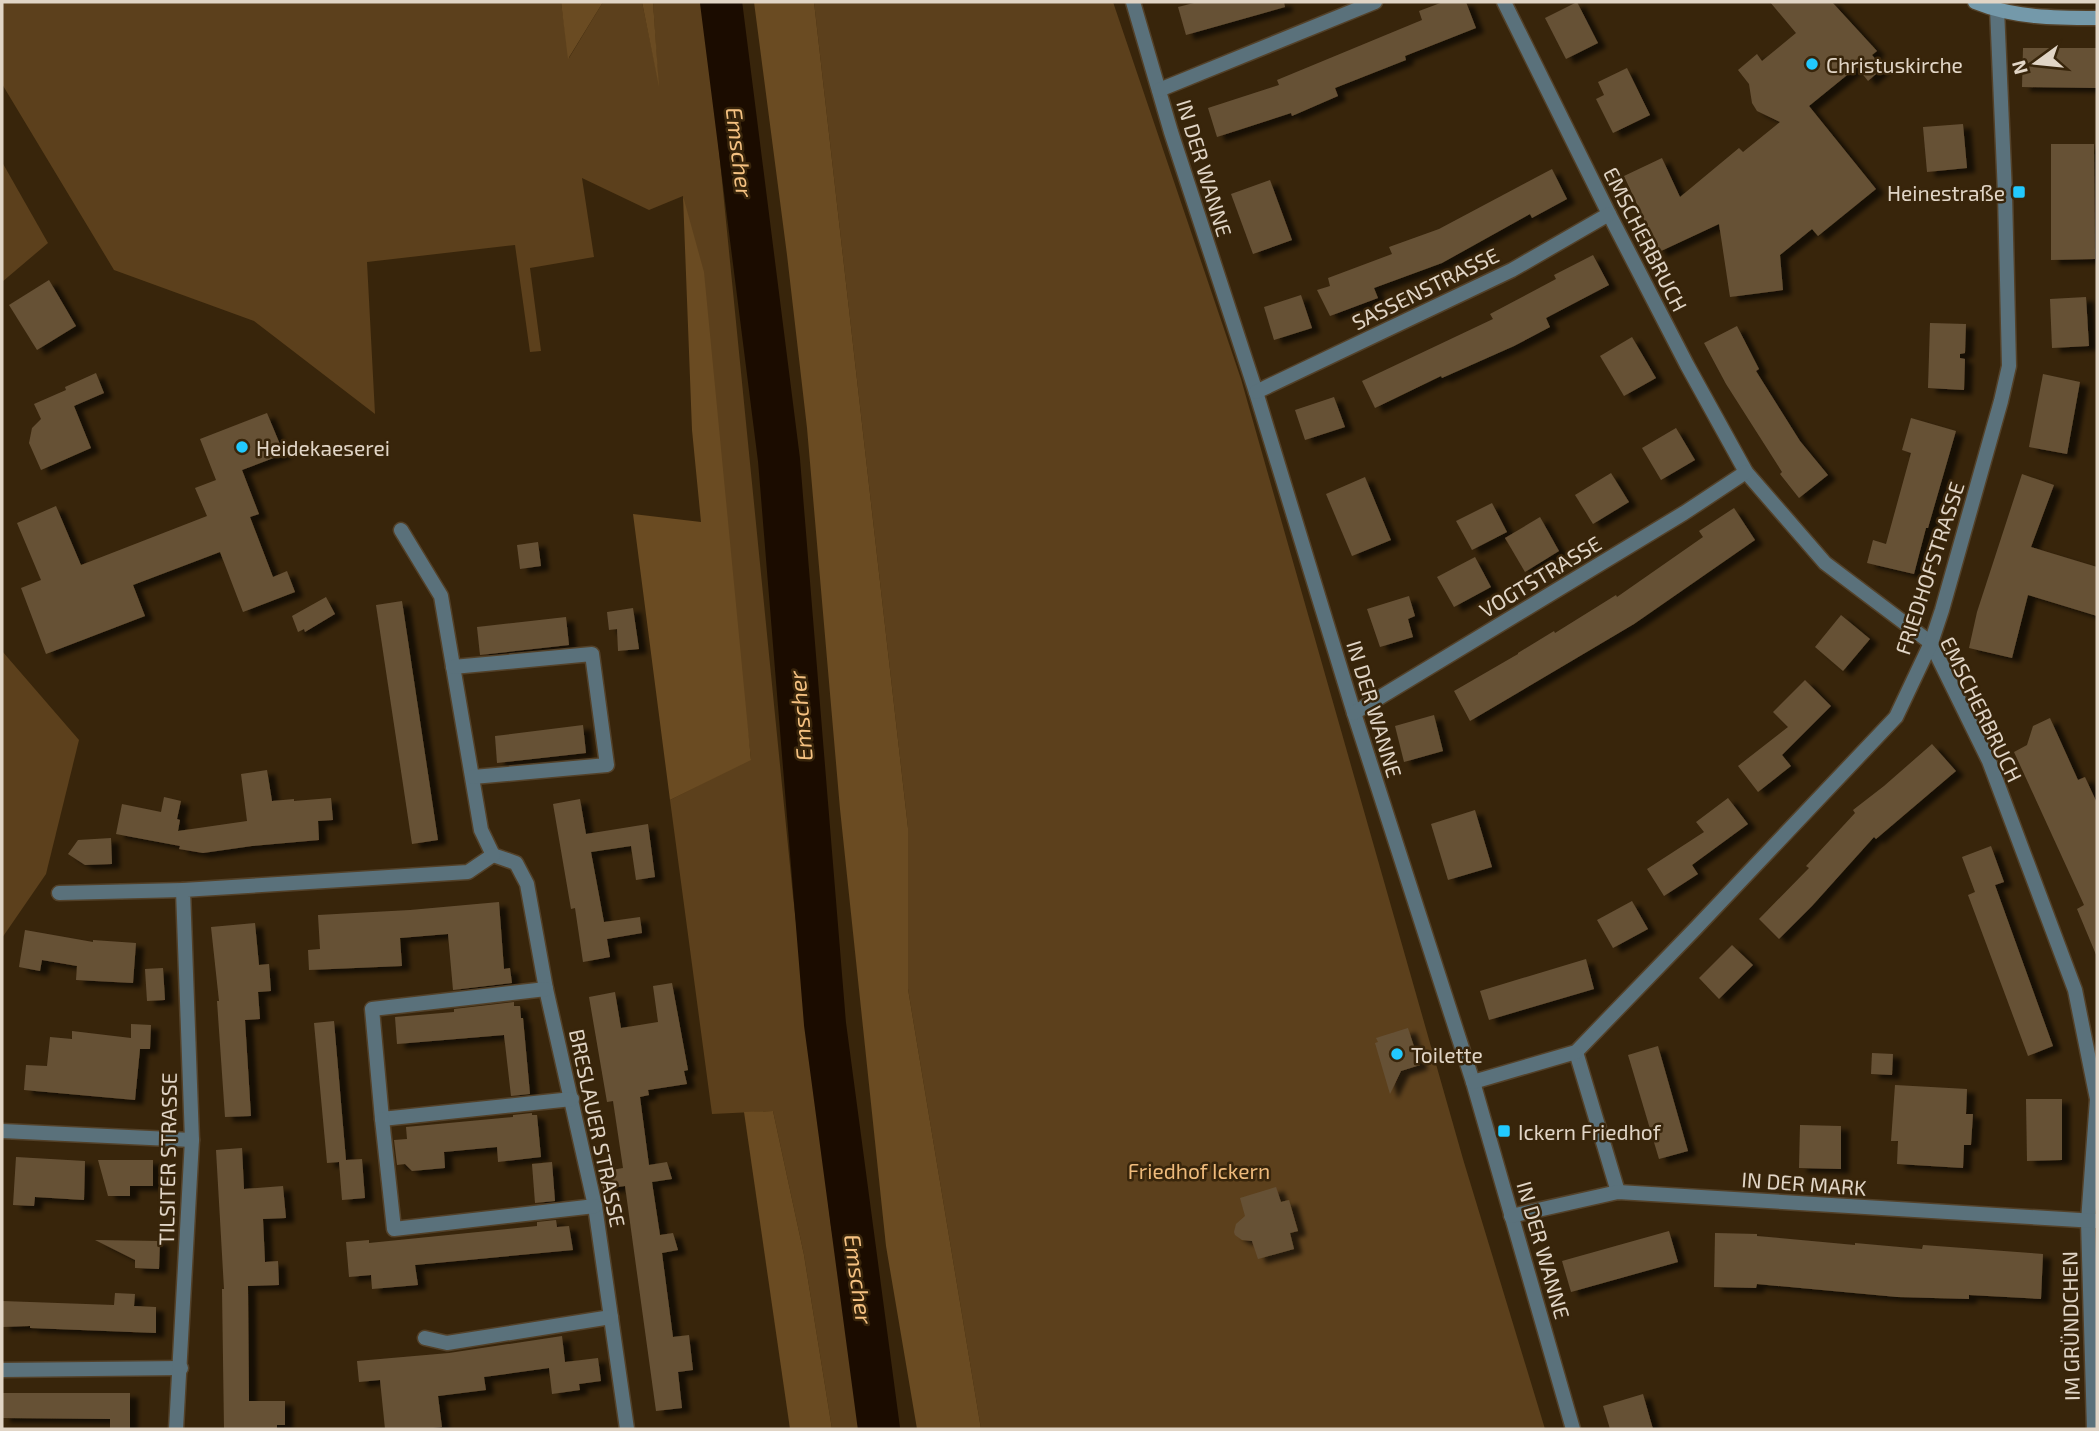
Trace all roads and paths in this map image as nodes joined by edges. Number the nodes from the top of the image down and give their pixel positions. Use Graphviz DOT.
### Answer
graph roads {
  1 [pos="1133,2"];
  2 [pos="1375,2"];
  3 [pos="1504,2"];
  4 [pos="1975,2"];
  5 [pos="1997,9"];
  6 [pos="2097,19"];
  7 [pos="1159,90"];
  8 [pos="1609,214"];
  9 [pos="1256,392"];
  10 [pos="1746,472"];
  11 [pos="401,530"];
  12 [pos="1931,643"];
  13 [pos="453,667"];
  14 [pos="1354,712"];
  15 [pos="473,777"];
  16 [pos="493,855"];
  17 [pos="183,890"];
  18 [pos="58,893"];
  19 [pos="546,989"];
  20 [pos="1576,1052"];
  21 [pos="1473,1083"];
  22 [pos="572,1100"];
  23 [pos="382,1119"];
  24 [pos="2,1131"];
  25 [pos="192,1140"];
  26 [pos="1618,1192"];
  27 [pos="595,1206"];
  28 [pos="1511,1216"];
  29 [pos="2093,1221"];
  30 [pos="611,1317"];
  31 [pos="425,1338"];
  32 [pos="181,1368"];
  33 [pos="2,1370"];
  34 [pos="176,1429"];
  35 [pos="626,1429"];
  36 [pos="1573,1429"];
  37 [pos="2094,1429"];
  1 -- 7 [label="street, IN DER WANNE"];
  2 -- 7 [label="street"];
  3 -- 8 [label="street, EMSCHERBRUCH"];
  4 -- 5 [label="main road"];
  5 -- 6 [label="main road"];
  5 -- 12 [label="street, FRIEDHOFSTRASSE"];
  7 -- 9 [label="street, IN DER WANNE"];
  8 -- 9 [label="street, SASSENSTRASSE"];
  8 -- 10 [label="street, EMSCHERBRUCH"];
  9 -- 14 [label="street, IN DER WANNE"];
  10 -- 12 [label="street, EMSCHERBRUCH"];
  10 -- 14 [label="street, VOGTSTRASSE"];
  11 -- 13 [label="street"];
  12 -- 20 [label="street, FRIEDHOFSTRASSE"];
  12 -- 29 [label="street, EMSCHERBRUCH"];
  13 -- 15 [label="street"];
  13 -- 15 [label="street"];
  14 -- 21 [label="street, IN DER WANNE"];
  15 -- 16 [label="street"];
  16 -- 17 [label="street"];
  16 -- 19 [label="street, BRESLAUER STRASSE"];
  17 -- 18 [label="street"];
  17 -- 25 [label="street, TILSITER STRASSE"];
  19 -- 22 [label="street, BRESLAUER STRASSE"];
  19 -- 23 [label="street"];
  20 -- 21 [label="street, FRIEDHOFSTRASSE"];
  20 -- 26 [label="street"];
  21 -- 28 [label="street, IN DER WANNE"];
  22 -- 23 [label="street"];
  22 -- 27 [label="street, BRESLAUER STRASSE"];
  23 -- 27 [label="street"];
  24 -- 25 [label="street"];
  25 -- 32 [label="street, TILSITER STRASSE"];
  26 -- 28 [label="street, IN DER MARK"];
  26 -- 29 [label="street, IN DER MARK"];
  27 -- 30 [label="street, BRESLAUER STRASSE"];
  28 -- 36 [label="street, IN DER WANNE"];
  29 -- 37 [label="street, IM GRÜNDCHEN"];
  30 -- 31 [label="street"];
  30 -- 35 [label="street, BRESLAUER STRASSE"];
  32 -- 33 [label="street"];
  32 -- 34 [label="street, TILSITER STRASSE"];
}
